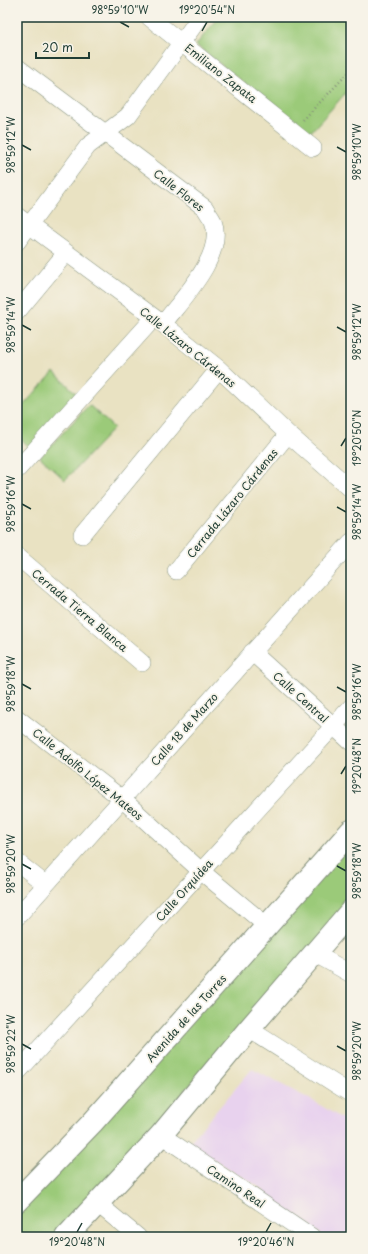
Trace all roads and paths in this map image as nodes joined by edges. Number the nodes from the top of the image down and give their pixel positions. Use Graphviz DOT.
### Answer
graph roads {
  1 [pos="149,17"];
  2 [pos="200,17"];
  3 [pos="182,42"];
  4 [pos="17,67"];
  5 [pos="351,70"];
  6 [pos="293,130"];
  7 [pos="104,134"];
  8 [pos="313,148"];
  9 [pos="23,221"];
  10 [pos="17,242"];
  11 [pos="66,253"];
  12 [pos="17,312"];
  13 [pos="159,321"];
  14 [pos="219,369"];
  15 [pos="288,434"];
  16 [pos="17,470"];
  17 [pos="351,489"];
  18 [pos="82,535"];
  19 [pos="351,542"];
  20 [pos="17,556"];
  21 [pos="176,571"];
  22 [pos="252,652"];
  23 [pos="142,663"];
  24 [pos="351,707"];
  25 [pos="17,718"];
  26 [pos="334,727"];
  27 [pos="351,742"];
  28 [pos="121,798"];
  29 [pos="351,831"];
  30 [pos="17,862"];
  31 [pos="202,872"];
  32 [pos="45,884"];
  33 [pos="351,911"];
  34 [pos="17,916"];
  35 [pos="267,926"];
  36 [pos="314,953"];
  37 [pos="351,974"];
  38 [pos="249,1029"];
  39 [pos="17,1073"];
  40 [pos="351,1094"];
  41 [pos="160,1135"];
  42 [pos="17,1201"];
  43 [pos="97,1203"];
  44 [pos="66,1237"];
  45 [pos="138,1237"];
  46 [pos="312,1237"];
  1 -- 3 [label="street, Emiliano Zapata"];
  2 -- 3 [label="street"];
  3 -- 6 [label="street, Emiliano Zapata"];
  3 -- 7 [label="street"];
  4 -- 7 [label="street, Calle Flores"];
  5 -- 6 [label="path"];
  6 -- 8 [label="street, Emiliano Zapata"];
  7 -- 9 [label="street"];
  7 -- 13 [label="street, Calle Flores"];
  9 -- 10 [label="street"];
  9 -- 11 [label="street, Calle Lázaro Cárdenas"];
  11 -- 12 [label="street"];
  11 -- 13 [label="street, Calle Lázaro Cárdenas"];
  13 -- 14 [label="street, Calle Lázaro Cárdenas"];
  13 -- 16 [label="street, Calle Flores"];
  14 -- 15 [label="street, Calle Lázaro Cárdenas"];
  14 -- 18 [label="street"];
  15 -- 17 [label="street, Calle Lázaro Cárdenas"];
  15 -- 21 [label="street, Cerrada Lázaro Cárdenas"];
  19 -- 22 [label="street, Calle 18 de Marzo"];
  20 -- 23 [label="street, Cerrada Tierra Blanca"];
  22 -- 26 [label="street, Calle Central"];
  22 -- 28 [label="street, Calle 18 de Marzo"];
  24 -- 26 [label="street, Calle Orquídea"];
  25 -- 28 [label="street, Calle Adolfo López Mateos"];
  26 -- 27 [label="street, Calle Central"];
  26 -- 31 [label="street, Calle Orquídea"];
  28 -- 31 [label="street, Calle Adolfo López Mateos"];
  28 -- 32 [label="street, Calle 18 de Marzo"];
  29 -- 35 [label="main road, Avenida de las Torres"];
  30 -- 32 [label="street"];
  31 -- 35 [label="street, Calle Adolfo López Mateos"];
  31 -- 39 [label="street, Calle Orquídea"];
  32 -- 34 [label="street, Calle 18 de Marzo"];
  33 -- 36 [label="main road"];
  35 -- 42 [label="main road, Avenida de las Torres"];
  36 -- 37 [label="street"];
  36 -- 38 [label="main road"];
  38 -- 40 [label="street"];
  38 -- 41 [label="main road"];
  41 -- 43 [label="main road"];
  41 -- 46 [label="street, Camino Real"];
  43 -- 44 [label="main road"];
  43 -- 45 [label="street"];
}
